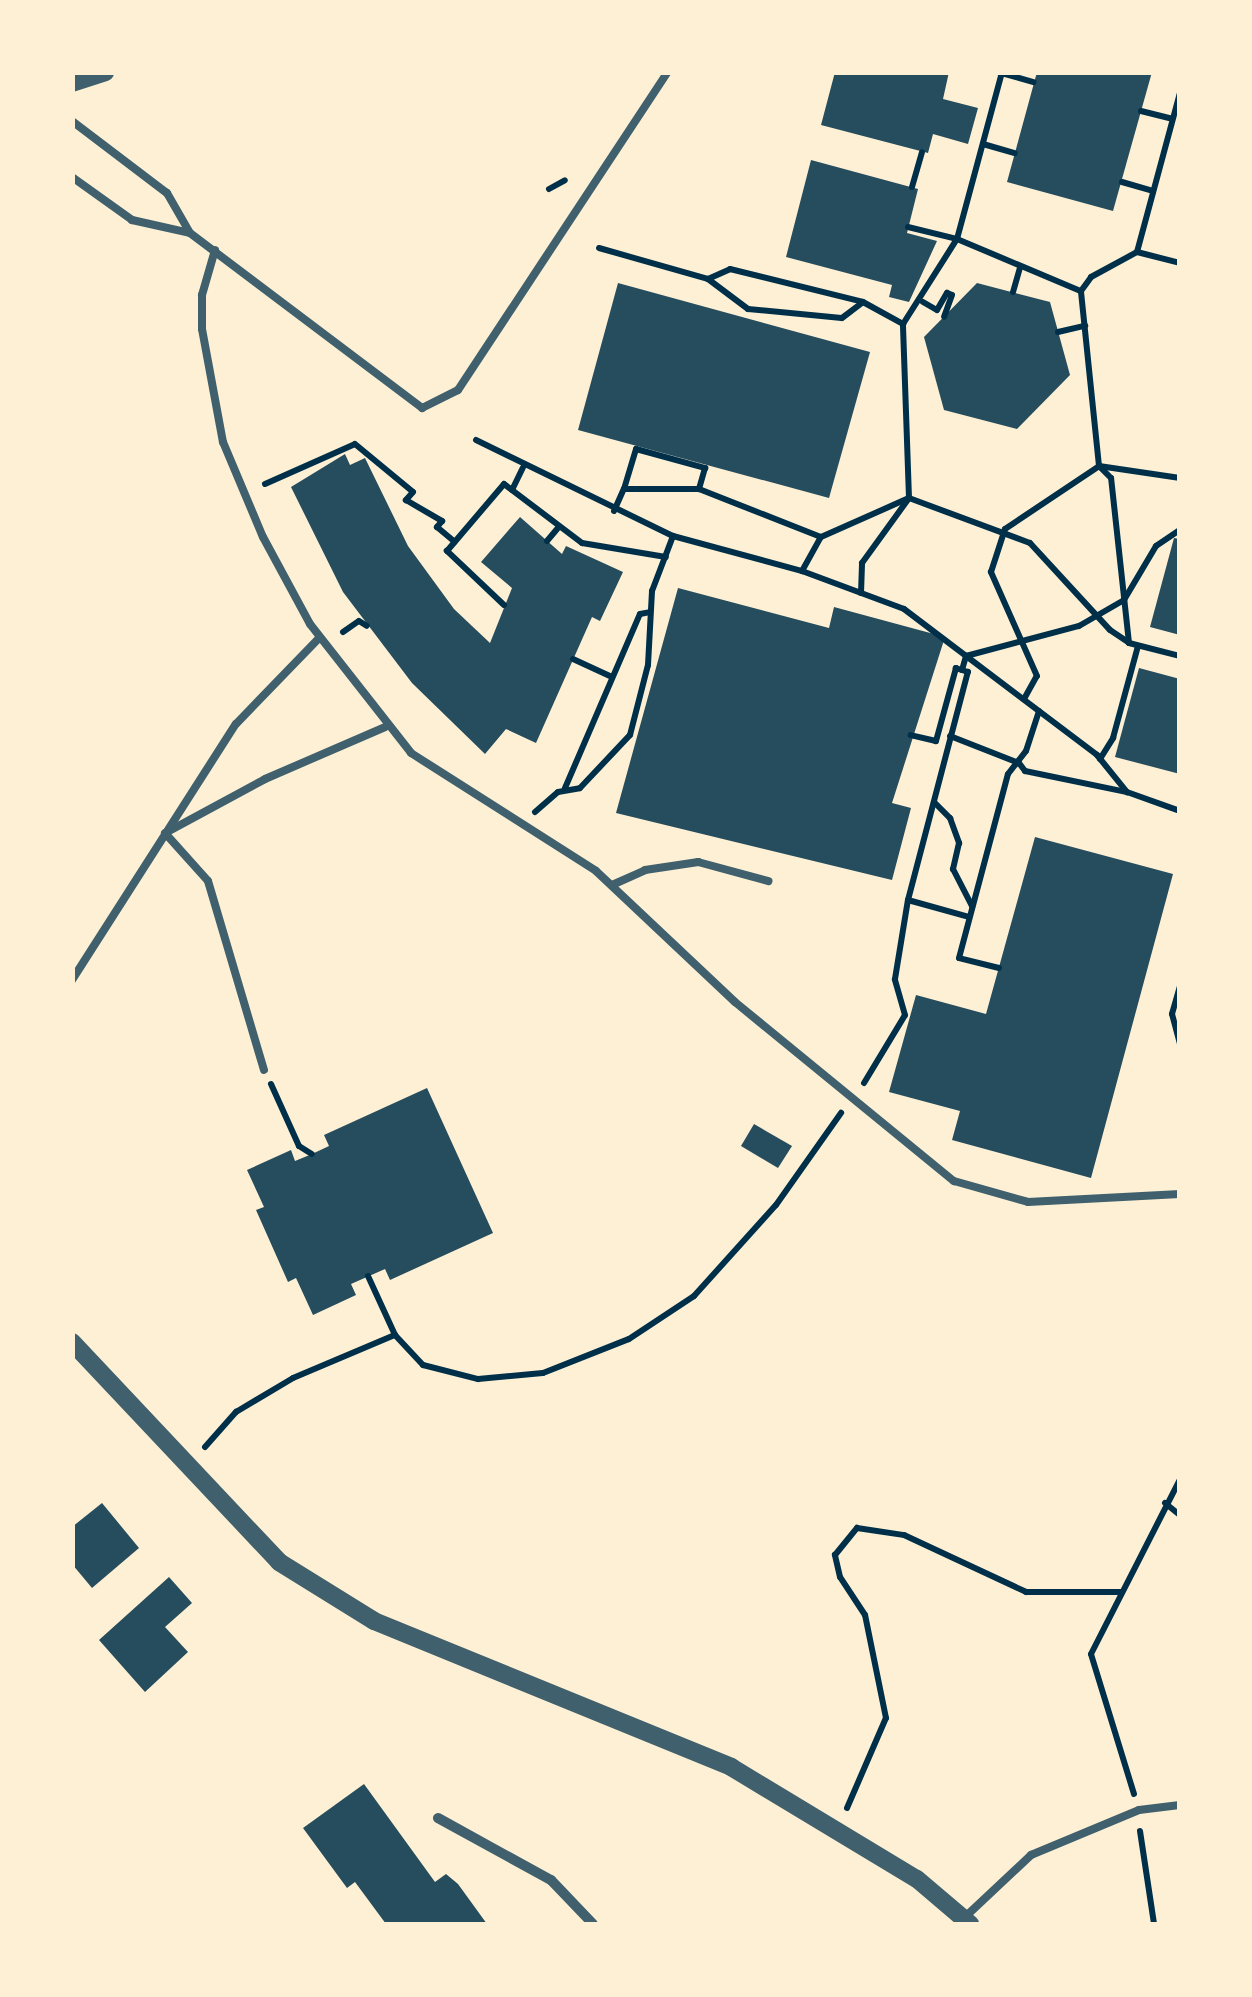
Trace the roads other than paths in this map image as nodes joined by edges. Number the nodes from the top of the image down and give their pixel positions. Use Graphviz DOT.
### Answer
graph roads {
  1 [pos="104,72"];
  2 [pos="668,72"];
  3 [pos="72,83"];
  4 [pos="72,122"];
  5 [pos="72,177"];
  6 [pos="190,233"];
  7 [pos="214,250"];
  8 [pos="319,638"];
  9 [pos="386,726"];
  10 [pos="164,834"];
  11 [pos="768,881"];
  12 [pos="612,885"];
  13 [pos="72,980"];
  14 [pos="264,1070"];
  15 [pos="1180,1194"];
  16 [pos="72,1342"];
  17 [pos="1180,1805"];
  18 [pos="438,1818"];
  19 [pos="967,1921"];
  20 [pos="593,1924"];
  1 -- 3 [label="street"];
  2 -- 7 [label="lane"];
  4 -- 6 [label="lane"];
  5 -- 6 [label="lane"];
  6 -- 7 [label="lane"];
  7 -- 8 [label="lane"];
  8 -- 9 [label="lane"];
  8 -- 10 [label="lane"];
  9 -- 10 [label="lane"];
  9 -- 12 [label="lane"];
  10 -- 13 [label="lane"];
  10 -- 14 [label="lane"];
  11 -- 12 [label="lane"];
  12 -- 15 [label="lane"];
  16 -- 19 [label="street"];
  17 -- 19 [label="lane"];
  18 -- 20 [label="street"];
}
